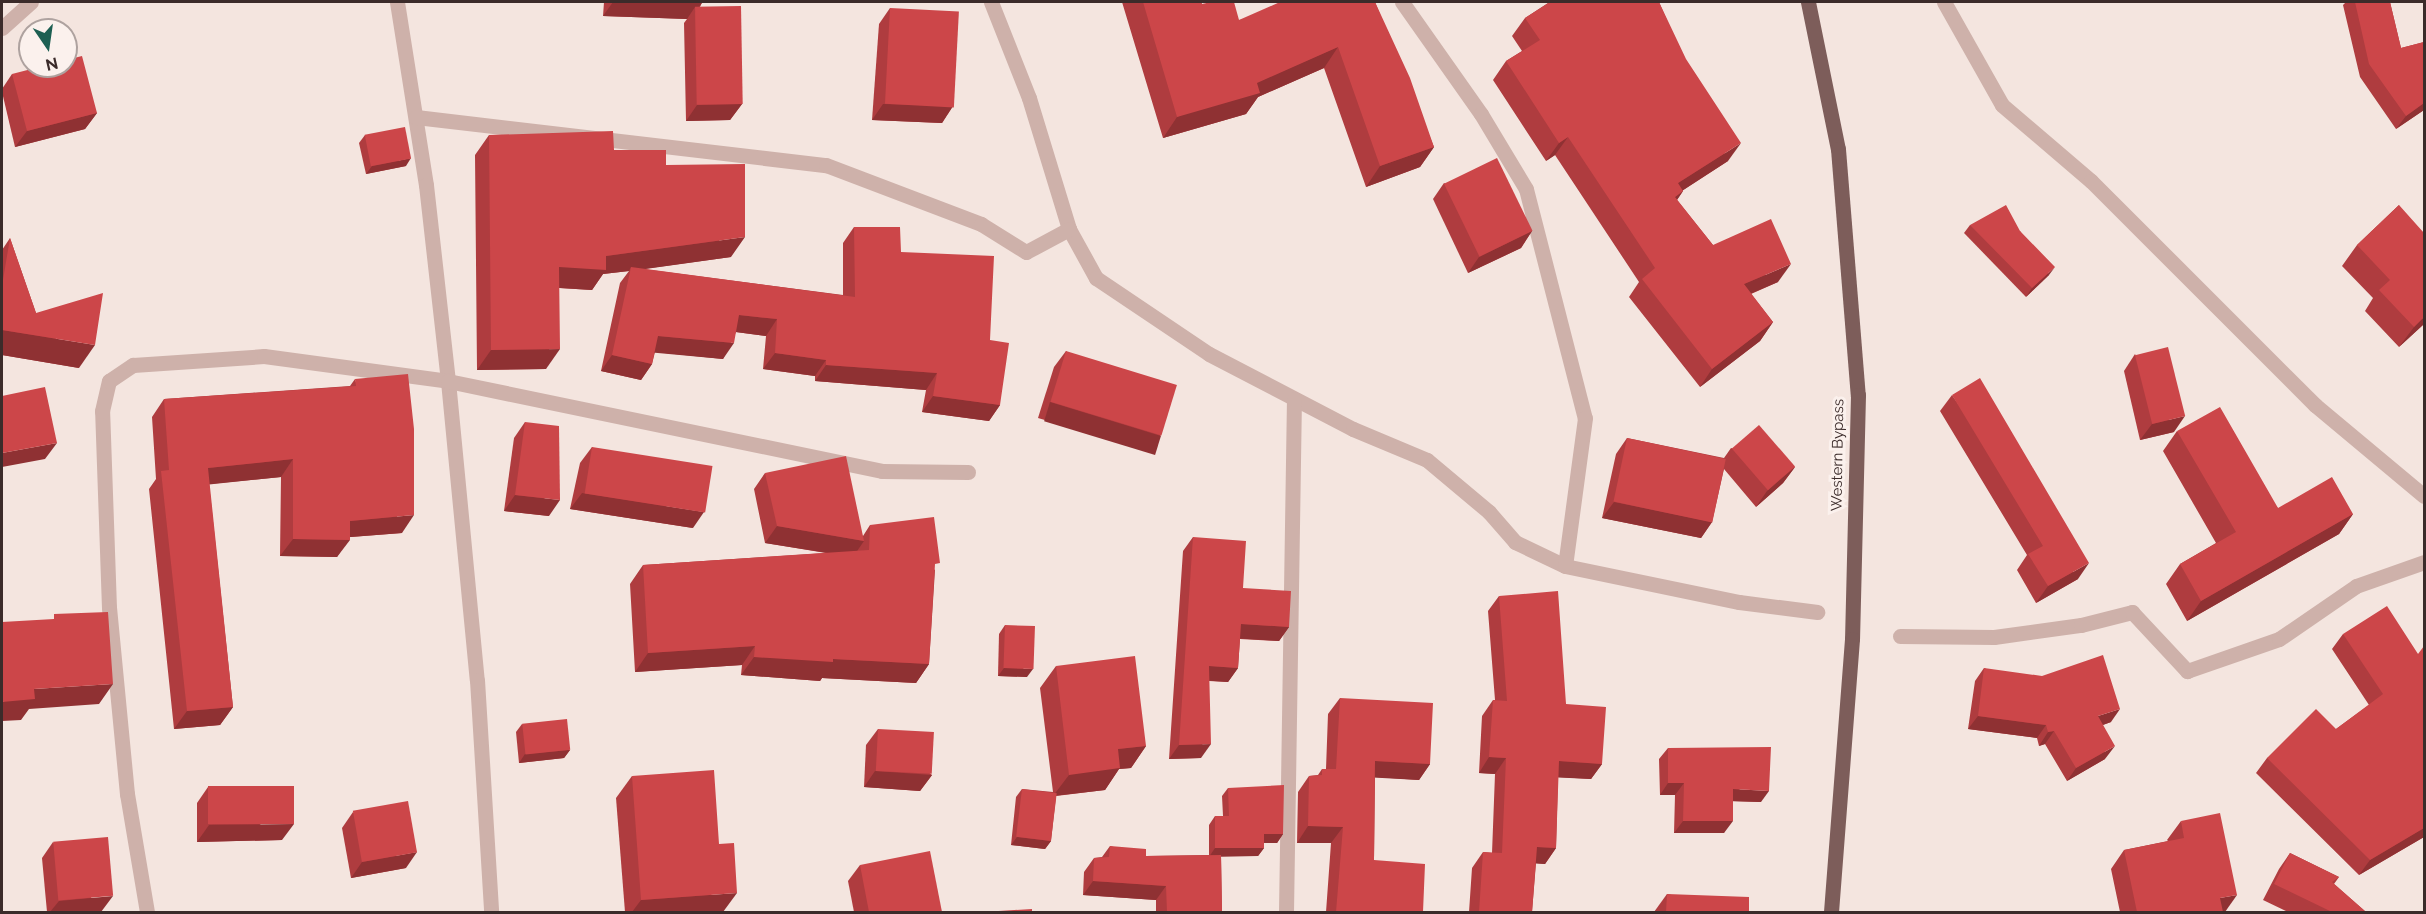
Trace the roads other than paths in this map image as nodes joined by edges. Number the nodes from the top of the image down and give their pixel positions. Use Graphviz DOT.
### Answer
graph roads {
  1 [pos="31,2"];
  2 [pos="397,2"];
  3 [pos="991,2"];
  4 [pos="1402,2"];
  5 [pos="1808,2"];
  6 [pos="1944,2"];
  7 [pos="2,28"];
  8 [pos="416,117"];
  9 [pos="1069,229"];
  10 [pos="448,381"];
  11 [pos="1294,399"];
  12 [pos="968,472"];
  13 [pos="2424,496"];
  14 [pos="2424,562"];
  15 [pos="1565,566"];
  16 [pos="1817,612"];
  17 [pos="1900,636"];
  18 [pos="147,912"];
  19 [pos="491,912"];
  20 [pos="1286,912"];
  21 [pos="1831,912"];
  1 -- 7 [label="street"];
  2 -- 8 [label="street"];
  3 -- 9 [label="street"];
  4 -- 15 [label="street"];
  5 -- 21 [label="main road, Western Bypass"];
  6 -- 13 [label="street"];
  8 -- 9 [label="street"];
  8 -- 10 [label="street"];
  9 -- 11 [label="street"];
  10 -- 12 [label="street"];
  10 -- 18 [label="street"];
  10 -- 19 [label="street"];
  11 -- 15 [label="street"];
  11 -- 20 [label="street"];
  14 -- 17 [label="street"];
  15 -- 16 [label="street"];
}
